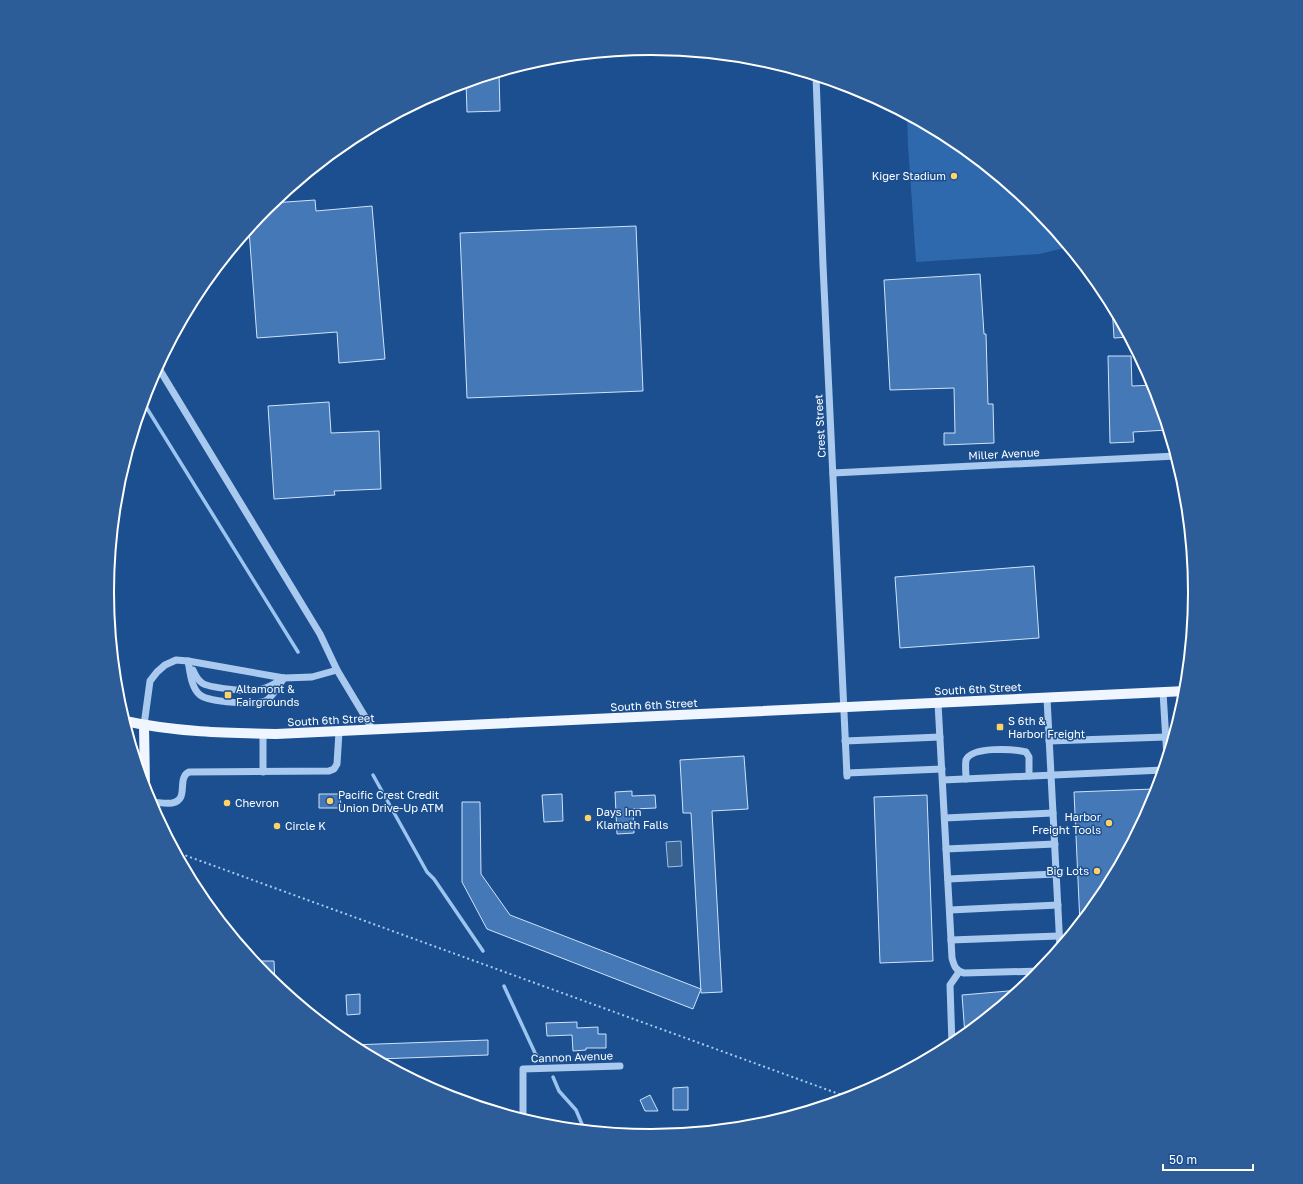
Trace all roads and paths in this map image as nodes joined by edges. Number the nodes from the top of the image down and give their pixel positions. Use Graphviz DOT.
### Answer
graph roads {
  1 [pos="816,81"];
  2 [pos="161,372"];
  3 [pos="1171,456"];
  4 [pos="833,473"];
  5 [pos="188,661"];
  6 [pos="337,670"];
  7 [pos="284,678"];
  8 [pos="1179,691"];
  9 [pos="1163,692"];
  10 [pos="1047,698"];
  11 [pos="938,703"];
  12 [pos="844,708"];
  13 [pos="131,722"];
  14 [pos="144,725"];
  15 [pos="373,730"];
  16 [pos="338,732"];
  17 [pos="263,734"];
  18 [pos="940,737"];
  19 [pos="1166,737"];
  20 [pos="846,741"];
  21 [pos="1049,741"];
  22 [pos="1166,744"];
  23 [pos="942,769"];
  24 [pos="145,770"];
  25 [pos="1158,770"];
  26 [pos="263,772"];
  27 [pos="1051,775"];
  28 [pos="1029,776"];
  29 [pos="966,779"];
  30 [pos="943,780"];
  31 [pos="157,802"];
  32 [pos="1053,813"];
  33 [pos="945,818"];
  34 [pos="1055,844"];
  35 [pos="946,849"];
  36 [pos="183,855"];
  37 [pos="1056,874"];
  38 [pos="948,879"];
  39 [pos="1058,905"];
  40 [pos="950,910"];
  41 [pos="1059,936"];
  42 [pos="951,940"];
  43 [pos="1059,941"];
  44 [pos="1032,971"];
  45 [pos="959,972"];
  46 [pos="952,1037"];
  47 [pos="620,1066"];
  48 [pos="840,1095"];
  49 [pos="523,1113"];
  1 -- 4 [label="street, Crest Street"];
  2 -- 6 [label="street"];
  3 -- 4 [label="street, Miller Avenue"];
  4 -- 12 [label="street, Crest Street"];
  5 -- 7 [label="street"];
  5 -- 7 [label="street"];
  5 -- 7 [label="street"];
  5 -- 14 [label="street"];
  6 -- 7 [label="street"];
  6 -- 15 [label="street"];
  8 -- 9 [label="main road, South 6th Street"];
  9 -- 10 [label="main road, South 6th Street"];
  9 -- 19 [label="street"];
  10 -- 11 [label="main road, South 6th Street"];
  10 -- 21 [label="street"];
  11 -- 12 [label="main road, South 6th Street"];
  11 -- 18 [label="street"];
  12 -- 15 [label="main road, South 6th Street"];
  12 -- 20 [label="street, Crest Street"];
  13 -- 14 [label="main road, South 6th Street"];
  14 -- 17 [label="main road, South 6th Street"];
  14 -- 24 [label="main road"];
  15 -- 16 [label="main road, South 6th Street"];
  16 -- 17 [label="main road, South 6th Street"];
  16 -- 26 [label="street"];
  17 -- 26 [label="street"];
  18 -- 20 [label="street"];
  18 -- 23 [label="street"];
  19 -- 21 [label="street"];
  19 -- 22 [label="street"];
  20 -- 23 [label="street, Crest Street"];
  21 -- 27 [label="street"];
  23 -- 30 [label="street"];
  25 -- 27 [label="street"];
  26 -- 31 [label="street"];
  27 -- 28 [label="street"];
  27 -- 32 [label="street"];
  28 -- 29 [label="street"];
  28 -- 29 [label="street"];
  29 -- 30 [label="street"];
  30 -- 33 [label="street"];
  32 -- 33 [label="street"];
  32 -- 34 [label="street"];
  33 -- 35 [label="street"];
  34 -- 35 [label="street"];
  34 -- 37 [label="street"];
  35 -- 38 [label="street"];
  36 -- 48 [label="path"];
  37 -- 38 [label="street"];
  37 -- 39 [label="street"];
  38 -- 40 [label="street"];
  39 -- 40 [label="street"];
  39 -- 41 [label="street"];
  40 -- 42 [label="street"];
  41 -- 42 [label="street"];
  41 -- 43 [label="street"];
  42 -- 45 [label="street"];
  44 -- 45 [label="street"];
  45 -- 46 [label="street"];
  47 -- 49 [label="street, Cannon Avenue"];
}
